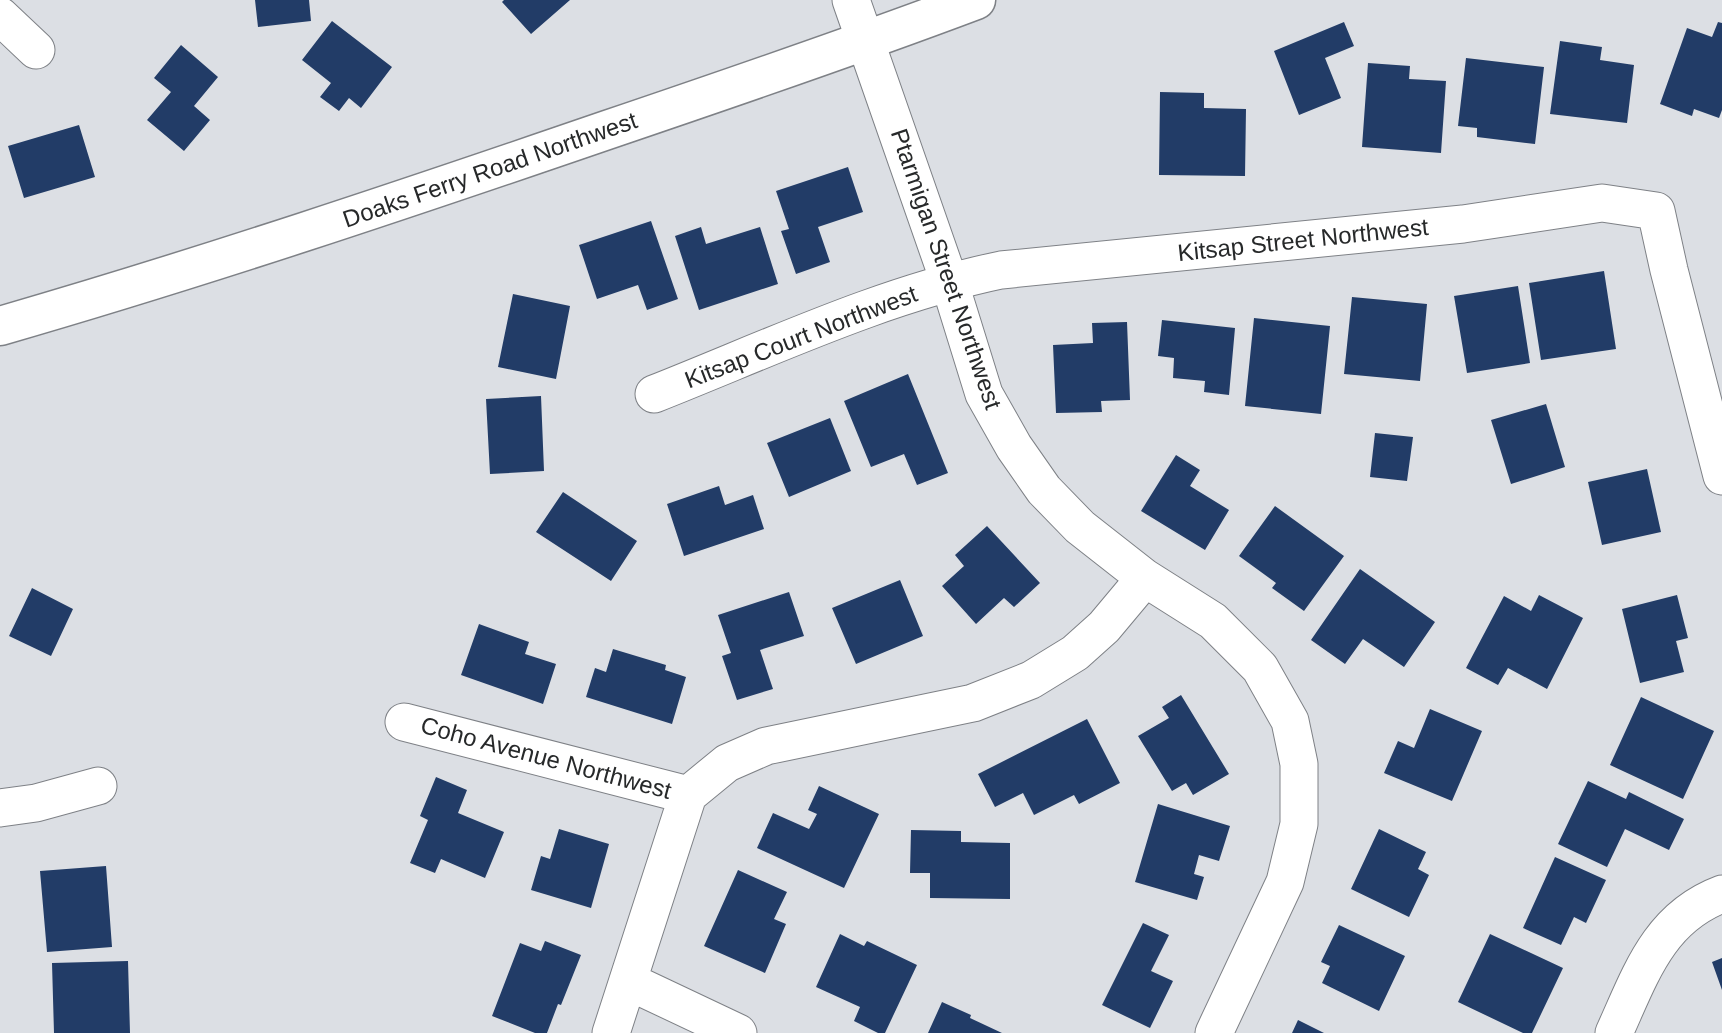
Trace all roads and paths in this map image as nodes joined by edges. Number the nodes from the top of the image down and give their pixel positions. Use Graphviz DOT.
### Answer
graph roads {
  1 [pos="851,0"];
  2 [pos="976,0"];
  3 [pos="0,16"];
  4 [pos="867,41"];
  5 [pos="36,50"];
  6 [pos="949,281"];
  7 [pos="0,327"];
  8 [pos="654,394"];
  9 [pos="1722,476"];
  10 [pos="1145,578"];
  11 [pos="404,722"];
  12 [pos="98,786"];
  13 [pos="688,795"];
  14 [pos="0,808"];
  15 [pos="1722,894"];
  16 [pos="628,981"];
  17 [pos="611,1033"];
  18 [pos="738,1033"];
  19 [pos="1214,1033"];
  20 [pos="1614,1033"];
  1 -- 4 [label="street, Ptarmigan Street Northwest"];
  2 -- 4 [label="main road, Doaks Ferry Road Northwest"];
  3 -- 5 [label="street"];
  4 -- 6 [label="street, Ptarmigan Street Northwest"];
  4 -- 7 [label="main road, Doaks Ferry Road Northwest"];
  6 -- 8 [label="street, Kitsap Court Northwest"];
  6 -- 9 [label="street, Kitsap Street Northwest"];
  6 -- 10 [label="street, Ptarmigan Street Northwest"];
  10 -- 13 [label="street"];
  10 -- 19 [label="street, Ptarmigan Street Northwest"];
  11 -- 13 [label="street, Coho Avenue Northwest"];
  12 -- 14 [label="street"];
  13 -- 16 [label="street"];
  15 -- 20 [label="street"];
  16 -- 17 [label="street"];
  16 -- 18 [label="street"];
}
